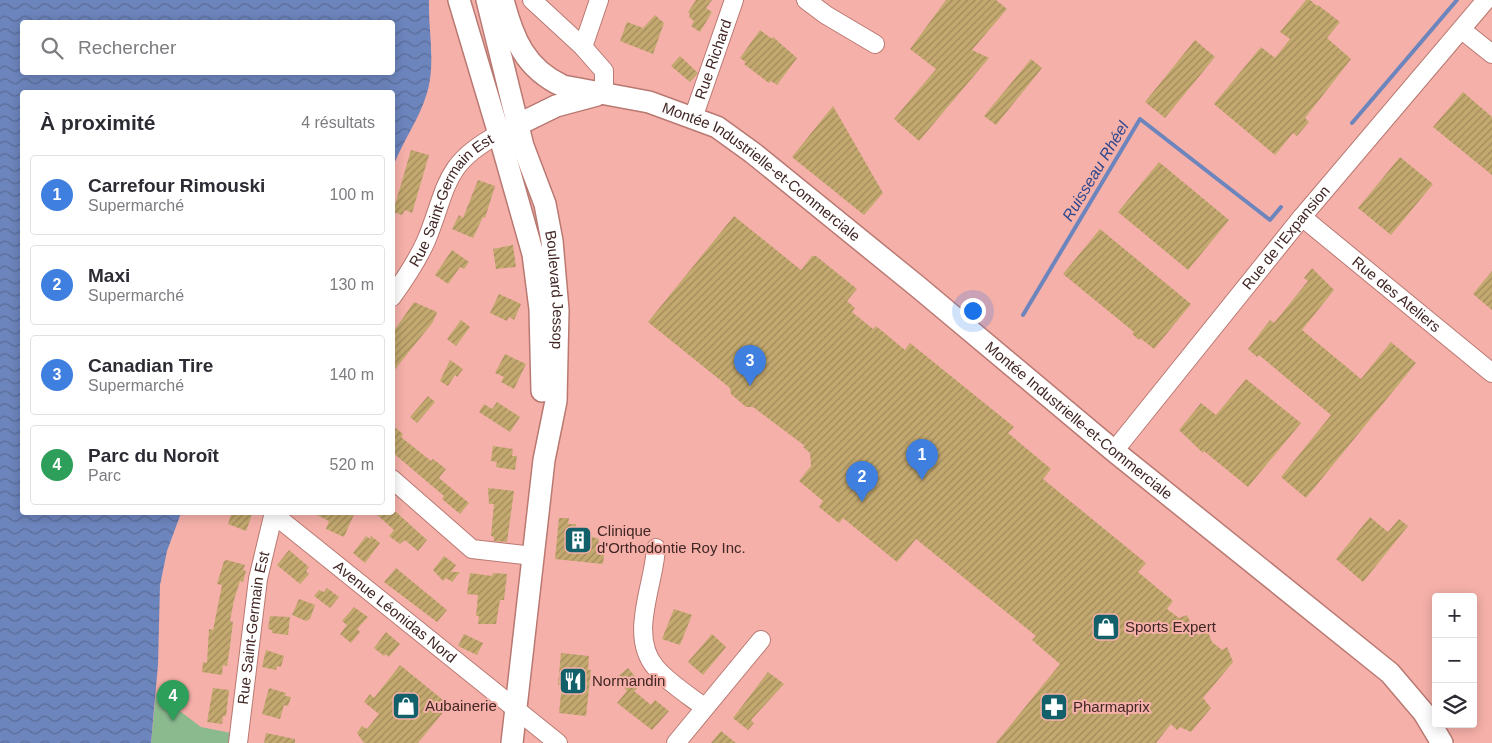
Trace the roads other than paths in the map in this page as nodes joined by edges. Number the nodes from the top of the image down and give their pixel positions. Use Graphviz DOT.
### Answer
graph roads {
  1 [pos="458,0"];
  2 [pos="487,0"];
  3 [pos="503,0"];
  4 [pos="532,0"];
  5 [pos="599,0"];
  6 [pos="734,0"];
  7 [pos="806,0"];
  8 [pos="1486,0"];
  9 [pos="1462,30"];
  10 [pos="875,44"];
  11 [pos="583,47"];
  12 [pos="1492,54"];
  13 [pos="604,93"];
  14 [pos="693,118"];
  15 [pos="509,129"];
  16 [pos="1302,217"];
  17 [pos="395,292"];
  18 [pos="1492,373"];
  19 [pos="1114,450"];
  20 [pos="395,483"];
  21 [pos="273,515"];
  22 [pos="656,548"];
  23 [pos="533,556"];
  24 [pos="761,640"];
  25 [pos="704,707"];
  26 [pos="515,709"];
  27 [pos="238,743"];
  28 [pos="512,743"];
  29 [pos="558,743"];
  30 [pos="676,743"];
  31 [pos="1442,743"];
  1 -- 15 [label="main road"];
  2 -- 15 [label="main road"];
  3 -- 13 [label="main road"];
  4 -- 11 [label="street"];
  5 -- 11 [label="street"];
  6 -- 14 [label="street, Rue Richard"];
  7 -- 10 [label="street"];
  8 -- 9 [label="street, Rue de l'Expansion"];
  9 -- 12 [label="street"];
  9 -- 16 [label="street, Rue de l'Expansion"];
  11 -- 13 [label="street"];
  13 -- 14 [label="main road, Montée Industrielle-et-Commerciale"];
  13 -- 15 [label="main road, Montée Industrielle-et-Commerciale"];
  14 -- 19 [label="main road, Montée Industrielle-et-Commerciale"];
  15 -- 17 [label="street, Rue Saint-Germain Est"];
  15 -- 23 [label="main road, Boulevard Jessop"];
  16 -- 18 [label="street, Rue des Ateliers"];
  16 -- 19 [label="street, Rue de l'Expansion"];
  19 -- 31 [label="main road, Montée Industrielle-et-Commerciale"];
  20 -- 23 [label="street"];
  21 -- 26 [label="street, Avenue Léonidas Nord"];
  21 -- 27 [label="street, Rue Saint-Germain Est"];
  22 -- 25 [label="street"];
  23 -- 26 [label="main road, Boulevard Jessop"];
  24 -- 25 [label="street"];
  25 -- 30 [label="street"];
  26 -- 28 [label="main road, Boulevard Jessop"];
  26 -- 29 [label="street, Avenue Léonidas Nord"];
}
